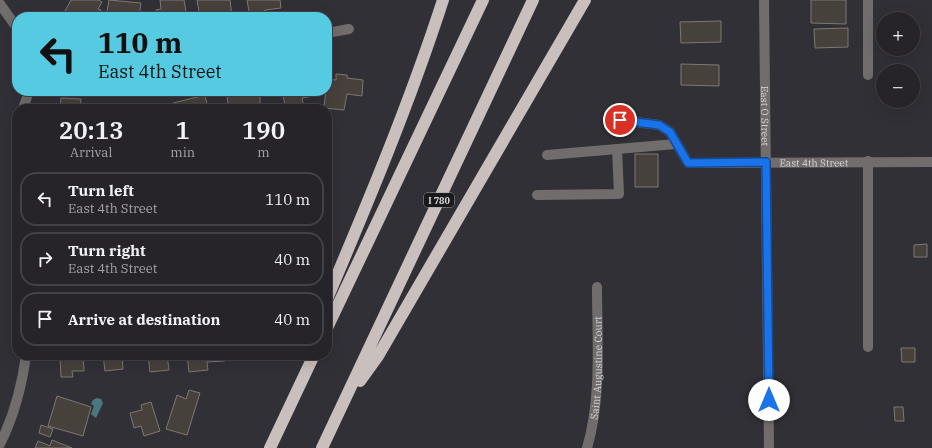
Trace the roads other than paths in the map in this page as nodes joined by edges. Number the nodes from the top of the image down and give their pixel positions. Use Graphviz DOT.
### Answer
graph roads {
  1 [pos="443,0"];
  2 [pos="483,0"];
  3 [pos="533,0"];
  4 [pos="585,0"];
  5 [pos="764,0"];
  6 [pos="868,0"];
  7 [pos="0,4"];
  8 [pos="12,21"];
  9 [pos="350,29"];
  10 [pos="332,32"];
  11 [pos="868,75"];
  12 [pos="620,120"];
  13 [pos="676,144"];
  14 [pos="617,149"];
  15 [pos="548,155"];
  16 [pos="868,161"];
  17 [pos="766,162"];
  18 [pos="932,162"];
  19 [pos="537,195"];
  20 [pos="332,287"];
  21 [pos="597,287"];
  22 [pos="332,317"];
  23 [pos="868,347"];
  24 [pos="25,360"];
  25 [pos="304,360"];
  26 [pos="312,360"];
  27 [pos="345,401"];
  28 [pos="288,411"];
  29 [pos="0,444"];
  30 [pos="270,448"];
  31 [pos="322,448"];
  32 [pos="587,448"];
  33 [pos="769,448"];
  1 -- 20 [label="highway"];
  2 -- 22 [label="highway"];
  3 -- 27 [label="highway, I 780"];
  4 -- 27 [label="highway"];
  5 -- 17 [label="street, East O Street"];
  6 -- 11 [label="street"];
  7 -- 8 [label="street"];
  9 -- 10 [label="street"];
  12 -- 13 [label="street, East 4th Street"];
  13 -- 14 [label="street"];
  13 -- 17 [label="street, East 4th Street"];
  14 -- 15 [label="street"];
  14 -- 19 [label="street"];
  16 -- 17 [label="street, East 4th Street"];
  16 -- 18 [label="street, East 4th Street"];
  16 -- 23 [label="street"];
  17 -- 33 [label="street, East O Street"];
  21 -- 32 [label="street, Saint Augustine Court"];
  24 -- 29 [label="street"];
  25 -- 28 [label="highway"];
  26 -- 28 [label="highway"];
  27 -- 31 [label="highway, I 780"];
  28 -- 30 [label="highway"];
}
